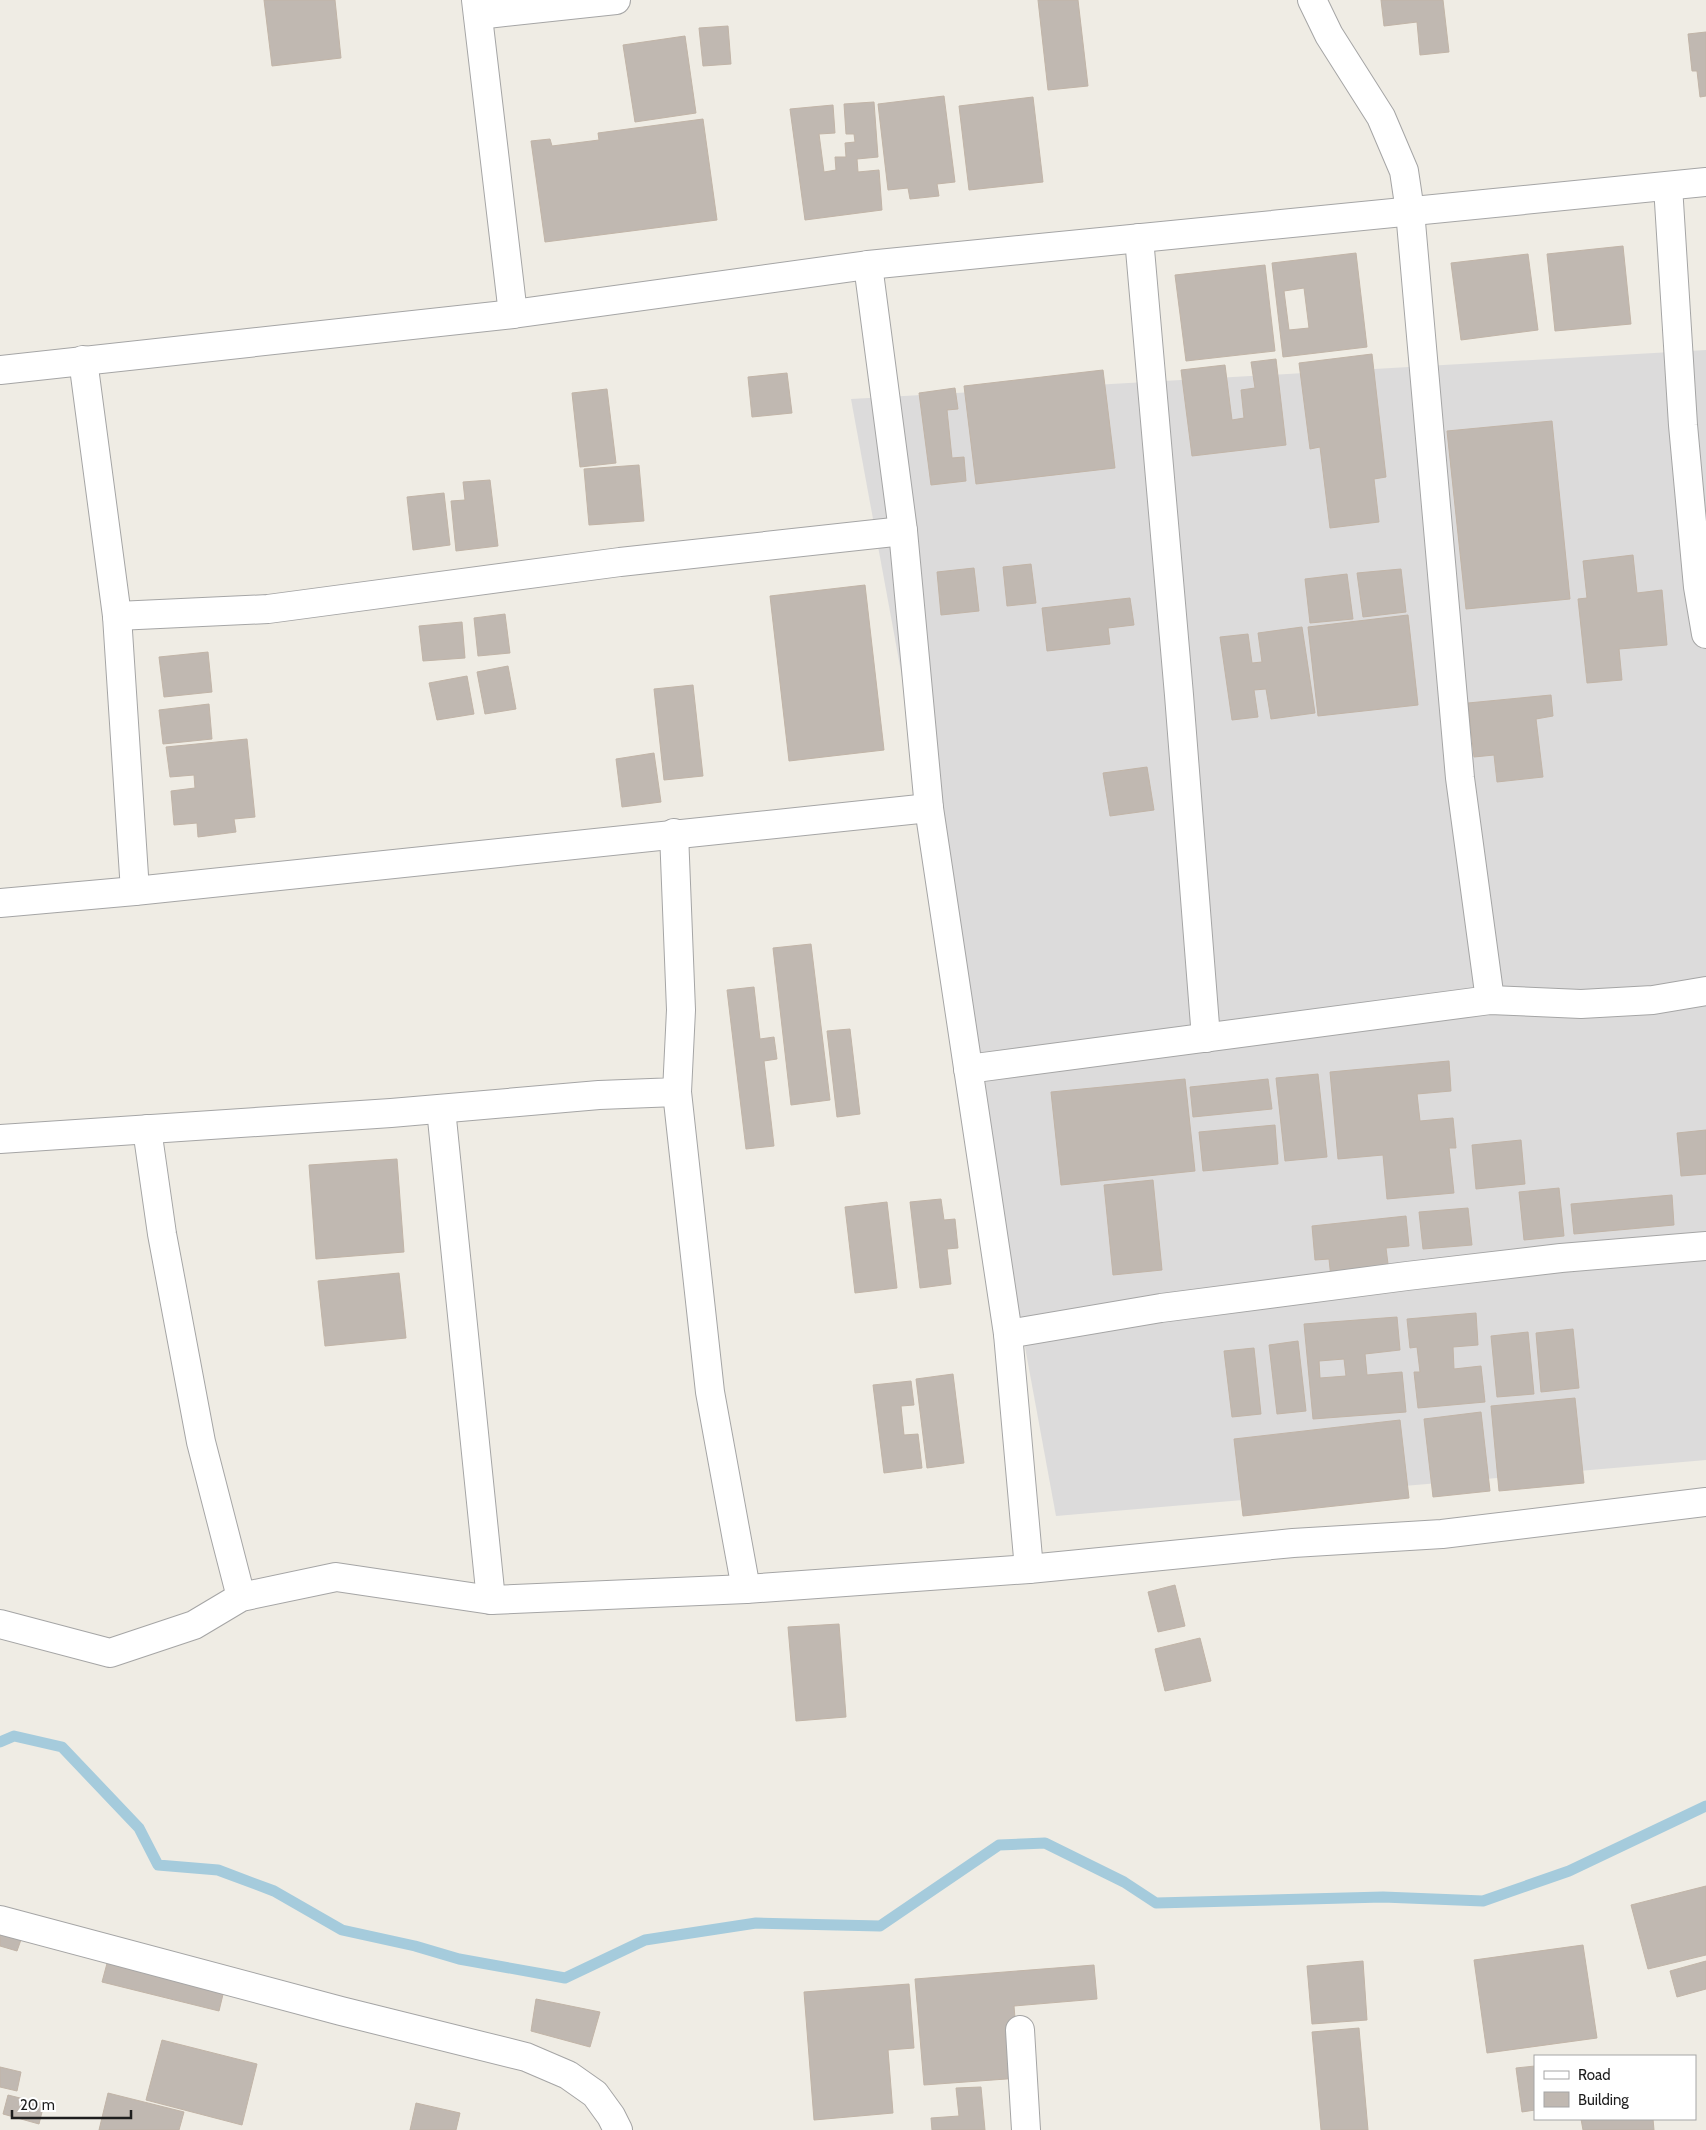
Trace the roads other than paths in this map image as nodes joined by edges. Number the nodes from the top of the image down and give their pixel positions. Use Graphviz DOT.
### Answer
graph roads {
  1 [pos="616,0"];
  2 [pos="1312,0"];
  3 [pos="477,7"];
  4 [pos="1706,182"];
  5 [pos="1668,186"];
  6 [pos="1410,211"];
  7 [pos="1139,238"];
  8 [pos="868,265"];
  9 [pos="513,314"];
  10 [pos="83,360"];
  11 [pos="0,370"];
  12 [pos="903,531"];
  13 [pos="117,616"];
  14 [pos="1706,634"];
  15 [pos="929,808"];
  16 [pos="674,833"];
  17 [pos="135,891"];
  18 [pos="0,902"];
  19 [pos="1706,991"];
  20 [pos="1490,1000"];
  21 [pos="1206,1038"];
  22 [pos="968,1068"];
  23 [pos="677,1092"];
  24 [pos="440,1108"];
  25 [pos="147,1129"];
  26 [pos="0,1138"];
  27 [pos="1706,1246"];
  28 [pos="1008,1334"];
  29 [pos="1706,1502"];
  30 [pos="1029,1569"];
  31 [pos="746,1589"];
  32 [pos="241,1596"];
  33 [pos="491,1600"];
  34 [pos="0,1624"];
  35 [pos="0,1920"];
  36 [pos="1020,2030"];
  37 [pos="618,2130"];
  38 [pos="1026,2130"];
  1 -- 3 [label="street"];
  2 -- 6 [label="street"];
  3 -- 9 [label="street"];
  4 -- 5 [label="street"];
  5 -- 6 [label="street"];
  5 -- 14 [label="street"];
  6 -- 7 [label="street"];
  6 -- 20 [label="street"];
  7 -- 8 [label="street"];
  7 -- 21 [label="street"];
  8 -- 9 [label="street"];
  8 -- 12 [label="street"];
  9 -- 10 [label="street"];
  10 -- 11 [label="street"];
  10 -- 13 [label="street"];
  12 -- 13 [label="street"];
  12 -- 15 [label="street"];
  13 -- 17 [label="street"];
  15 -- 16 [label="street"];
  15 -- 22 [label="street"];
  16 -- 17 [label="street"];
  16 -- 23 [label="street"];
  17 -- 18 [label="street"];
  19 -- 20 [label="street"];
  20 -- 21 [label="street"];
  21 -- 22 [label="street"];
  22 -- 28 [label="street"];
  23 -- 24 [label="street"];
  23 -- 31 [label="street"];
  24 -- 25 [label="street"];
  24 -- 33 [label="street"];
  25 -- 26 [label="street"];
  25 -- 32 [label="street"];
  27 -- 28 [label="street"];
  28 -- 30 [label="street"];
  29 -- 30 [label="street"];
  30 -- 31 [label="street"];
  31 -- 33 [label="street"];
  32 -- 33 [label="street"];
  32 -- 34 [label="street"];
  35 -- 37 [label="street"];
  36 -- 38 [label="street"];
}
